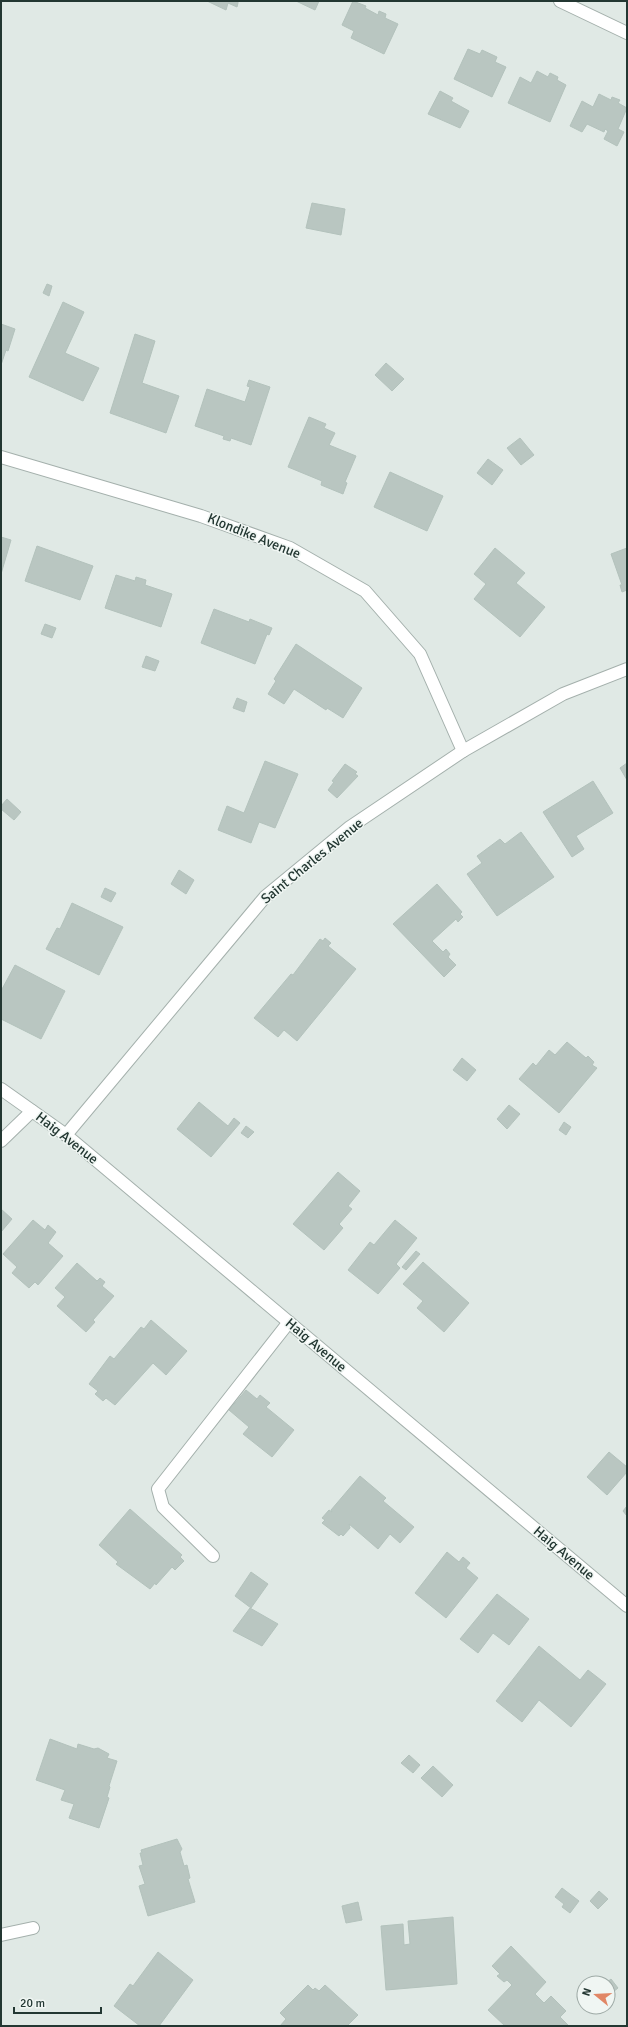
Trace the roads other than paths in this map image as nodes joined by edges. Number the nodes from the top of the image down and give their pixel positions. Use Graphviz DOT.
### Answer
graph roads {
  1 [pos="560,1"];
  2 [pos="627,33"];
  3 [pos="1,457"];
  4 [pos="627,669"];
  5 [pos="463,751"];
  6 [pos="1,1089"];
  7 [pos="32,1111"];
  8 [pos="66,1135"];
  9 [pos="1,1141"];
  10 [pos="289,1322"];
  11 [pos="213,1556"];
  12 [pos="627,1606"];
  13 [pos="33,1928"];
  14 [pos="1,1935"];
  1 -- 2 [label="street"];
  3 -- 5 [label="street, Klondike Avenue"];
  4 -- 5 [label="street, Saint Charles Avenue"];
  5 -- 8 [label="street, Saint Charles Avenue"];
  6 -- 7 [label="street, Haig Avenue"];
  7 -- 8 [label="street, Haig Avenue"];
  7 -- 9 [label="street"];
  8 -- 10 [label="street, Haig Avenue"];
  10 -- 11 [label="street"];
  10 -- 12 [label="street, Haig Avenue"];
  13 -- 14 [label="street"];
}
